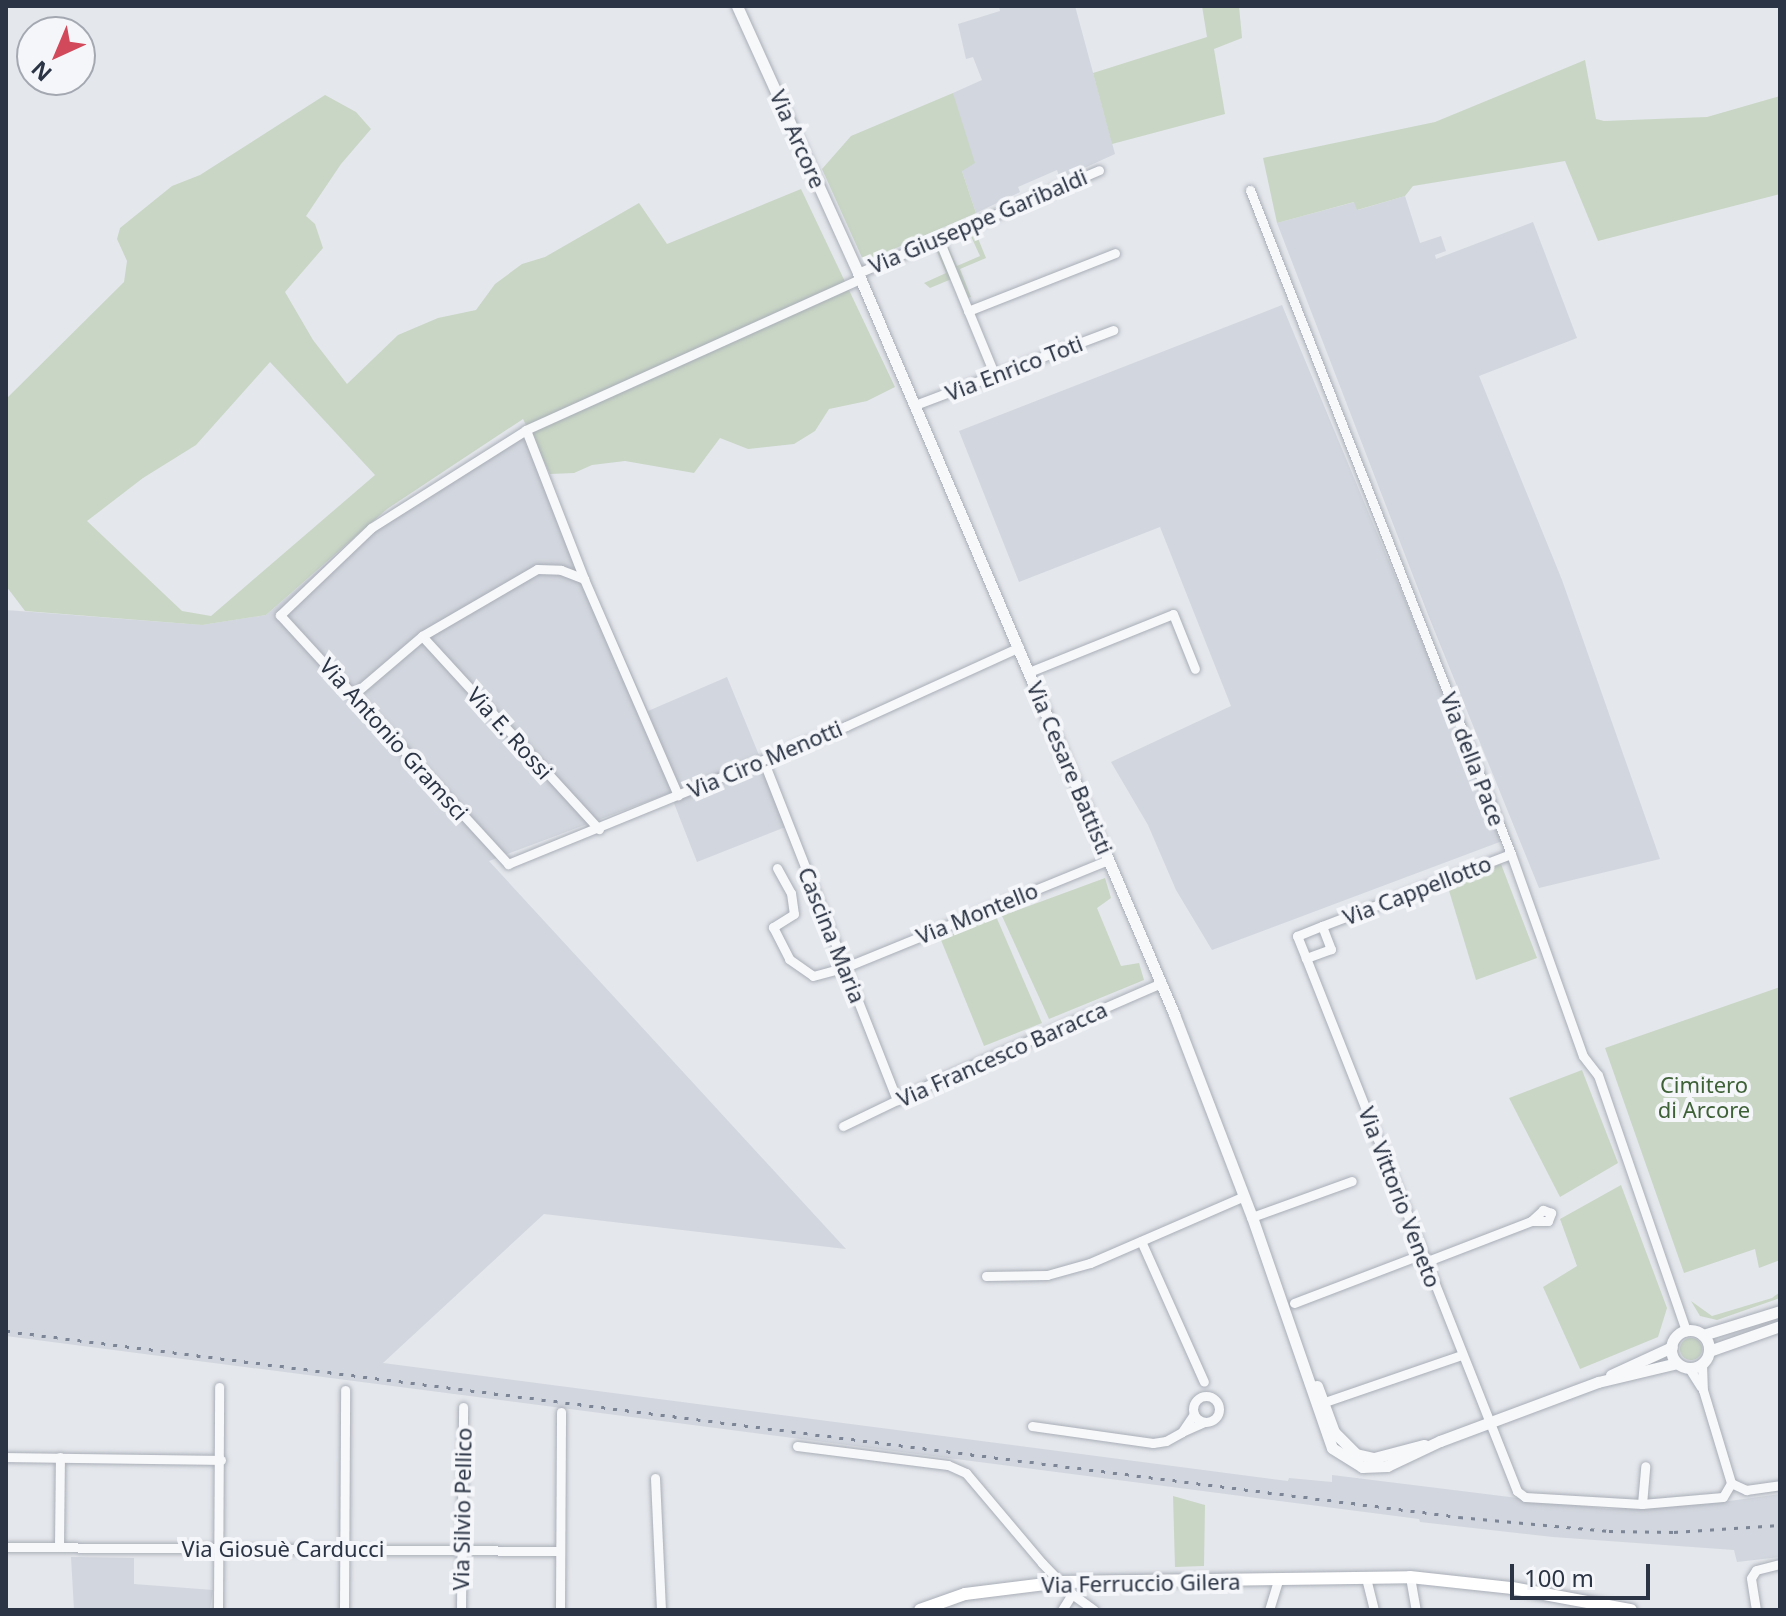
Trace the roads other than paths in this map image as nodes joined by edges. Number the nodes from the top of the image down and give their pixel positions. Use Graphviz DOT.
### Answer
graph roads {
  1 [pos="737,6"];
  2 [pos="1099,170"];
  3 [pos="1250,190"];
  4 [pos="939,240"];
  5 [pos="1115,253"];
  6 [pos="859,276"];
  7 [pos="968,311"];
  8 [pos="1113,330"];
  9 [pos="995,376"];
  10 [pos="915,405"];
  11 [pos="526,430"];
  12 [pos="584,579"];
  13 [pos="280,615"];
  14 [pos="422,636"];
  15 [pos="1019,647"];
  16 [pos="1195,669"];
  17 [pos="1029,672"];
  18 [pos="353,695"];
  19 [pos="767,770"];
  20 [pos="678,795"];
  21 [pos="599,829"];
  22 [pos="1511,854"];
  23 [pos="1108,860"];
  24 [pos="508,864"];
  25 [pos="777,868"];
  26 [pos="1322,926"];
  27 [pos="1306,958"];
  28 [pos="846,967"];
  29 [pos="1161,983"];
  30 [pos="897,1100"];
  31 [pos="843,1126"];
  32 [pos="1352,1181"];
  33 [pos="1244,1196"];
  34 [pos="1252,1217"];
  35 [pos="1531,1221"];
  36 [pos="1141,1241"];
  37 [pos="1424,1258"];
  38 [pos="986,1276"];
  39 [pos="1294,1303"];
  40 [pos="1780,1311"];
  41 [pos="1780,1326"];
  42 [pos="1686,1331"];
  43 [pos="1703,1335"];
  44 [pos="1672,1347"];
  45 [pos="1709,1351"];
  46 [pos="1461,1355"];
  47 [pos="1702,1364"];
  48 [pos="1683,1366"];
  49 [pos="1598,1382"];
  50 [pos="219,1387"];
  51 [pos="345,1390"];
  52 [pos="1703,1390"];
  53 [pos="1207,1397"];
  54 [pos="1320,1404"];
  55 [pos="463,1407"];
  56 [pos="561,1412"];
  57 [pos="1194,1414"];
  58 [pos="1204,1422"];
  59 [pos="1487,1423"];
  60 [pos="1032,1426"];
  61 [pos="1182,1432"];
  62 [pos="797,1446"];
  63 [pos="6,1457"];
  64 [pos="60,1457"];
  65 [pos="221,1460"];
  66 [pos="1645,1466"];
  67 [pos="655,1478"];
  68 [pos="1731,1483"];
  69 [pos="1780,1485"];
  70 [pos="1642,1504"];
  71 [pos="6,1547"];
  72 [pos="59,1547"];
  73 [pos="220,1549"];
  74 [pos="344,1550"];
  75 [pos="462,1551"];
  76 [pos="560,1551"];
  77 [pos="1780,1564"];
  78 [pos="1410,1577"];
  79 [pos="1366,1578"];
  80 [pos="1278,1581"];
  81 [pos="1061,1582"];
  82 [pos="1072,1594"];
  83 [pos="218,1610"];
  84 [pos="344,1610"];
  85 [pos="461,1610"];
  86 [pos="560,1610"];
  87 [pos="661,1610"];
  88 [pos="920,1610"];
  89 [pos="1062,1610"];
  90 [pos="1094,1610"];
  91 [pos="1269,1610"];
  92 [pos="1374,1610"];
  93 [pos="1416,1610"];
  94 [pos="1631,1610"];
  95 [pos="1756,1610"];
  1 -- 6 [label="street, Via Arcore"];
  2 -- 4 [label="street, Via Giuseppe Garibaldi"];
  3 -- 22 [label="street, Via della Pace"];
  4 -- 6 [label="street, Via Giuseppe Garibaldi"];
  4 -- 7 [label="street"];
  5 -- 7 [label="street"];
  6 -- 10 [label="street, Via Cesare Battisti"];
  6 -- 11 [label="street, Via Giuseppe Garibaldi"];
  7 -- 9 [label="street"];
  8 -- 9 [label="street, Via Enrico Toti"];
  9 -- 10 [label="street, Via Enrico Toti"];
  10 -- 15 [label="street, Via Cesare Battisti"];
  11 -- 12 [label="street"];
  11 -- 13 [label="street, Via Giuseppe Garibaldi"];
  12 -- 14 [label="street"];
  12 -- 20 [label="street"];
  13 -- 18 [label="street, Via Antonio Gramsci"];
  14 -- 18 [label="street"];
  14 -- 21 [label="street, Via E. Rossi"];
  15 -- 17 [label="street, Via Cesare Battisti"];
  15 -- 20 [label="street, Via Ciro Menotti"];
  16 -- 17 [label="street"];
  17 -- 23 [label="street, Via Cesare Battisti"];
  18 -- 24 [label="street, Via Antonio Gramsci"];
  19 -- 28 [label="street, Cascina Maria"];
  20 -- 21 [label="street, Via Ciro Menotti"];
  21 -- 24 [label="street, Via Ciro Menotti"];
  22 -- 26 [label="street, Via Cappellotto"];
  22 -- 42 [label="street, Via della Pace"];
  23 -- 28 [label="street, Via Montello"];
  23 -- 29 [label="street, Via Cesare Battisti"];
  25 -- 28 [label="street, Via Montello"];
  26 -- 27 [label="street, Via Cappellotto"];
  26 -- 27 [label="street, Via Cappellotto"];
  27 -- 37 [label="street, Via Vittorio Veneto"];
  28 -- 30 [label="street, Cascina Maria"];
  29 -- 30 [label="street, Via Francesco Baracca"];
  29 -- 33 [label="street, Via Cesare Battisti"];
  30 -- 31 [label="street, Via Francesco Baracca"];
  32 -- 34 [label="street"];
  33 -- 34 [label="street, Via Cesare Battisti"];
  33 -- 36 [label="street"];
  34 -- 54 [label="street, Via Cesare Battisti"];
  35 -- 37 [label="street"];
  36 -- 38 [label="street"];
  36 -- 53 [label="street"];
  37 -- 39 [label="street"];
  37 -- 46 [label="street, Via Vittorio Veneto"];
  40 -- 43 [label="street"];
  41 -- 45 [label="street"];
  42 -- 43 [label="street"];
  42 -- 44 [label="street"];
  43 -- 45 [label="street"];
  44 -- 48 [label="street"];
  44 -- 49 [label="street"];
  45 -- 47 [label="street"];
  46 -- 54 [label="street"];
  46 -- 59 [label="street, Via Vittorio Veneto"];
  47 -- 48 [label="street"];
  47 -- 52 [label="street"];
  48 -- 49 [label="street"];
  48 -- 52 [label="street"];
  49 -- 59 [label="street"];
  50 -- 65 [label="street"];
  51 -- 74 [label="street"];
  52 -- 68 [label="street"];
  53 -- 57 [label="street"];
  53 -- 58 [label="street"];
  54 -- 59 [label="street, Via Cesare Battisti"];
  55 -- 75 [label="street, Via Silvio Pellico"];
  56 -- 76 [label="street"];
  57 -- 58 [label="street"];
  57 -- 61 [label="street"];
  58 -- 61 [label="street"];
  59 -- 70 [label="street"];
  60 -- 61 [label="street"];
  62 -- 81 [label="street"];
  63 -- 64 [label="street"];
  64 -- 65 [label="street"];
  64 -- 72 [label="street"];
  65 -- 73 [label="street"];
  66 -- 70 [label="street"];
  67 -- 87 [label="street"];
  68 -- 69 [label="street"];
  68 -- 70 [label="street"];
  71 -- 72 [label="street, Via Giosuè Carducci"];
  72 -- 73 [label="street, Via Giosuè Carducci"];
  73 -- 74 [label="street, Via Giosuè Carducci"];
  73 -- 83 [label="street"];
  74 -- 75 [label="street, Via Giosuè Carducci"];
  74 -- 84 [label="street"];
  75 -- 76 [label="street, Via Giosuè Carducci"];
  75 -- 85 [label="street, Via Silvio Pellico"];
  76 -- 86 [label="street"];
  77 -- 95 [label="street"];
  78 -- 79 [label="main road, Via Ferruccio Gilera"];
  78 -- 93 [label="street"];
  78 -- 94 [label="main road, Via Ferruccio Gilera"];
  79 -- 80 [label="main road, Via Ferruccio Gilera"];
  79 -- 92 [label="street"];
  80 -- 81 [label="main road, Via Ferruccio Gilera"];
  80 -- 91 [label="street"];
  81 -- 82 [label="street"];
  81 -- 88 [label="main road, Via Ferruccio Gilera"];
  82 -- 89 [label="street"];
  82 -- 90 [label="street"];
}
